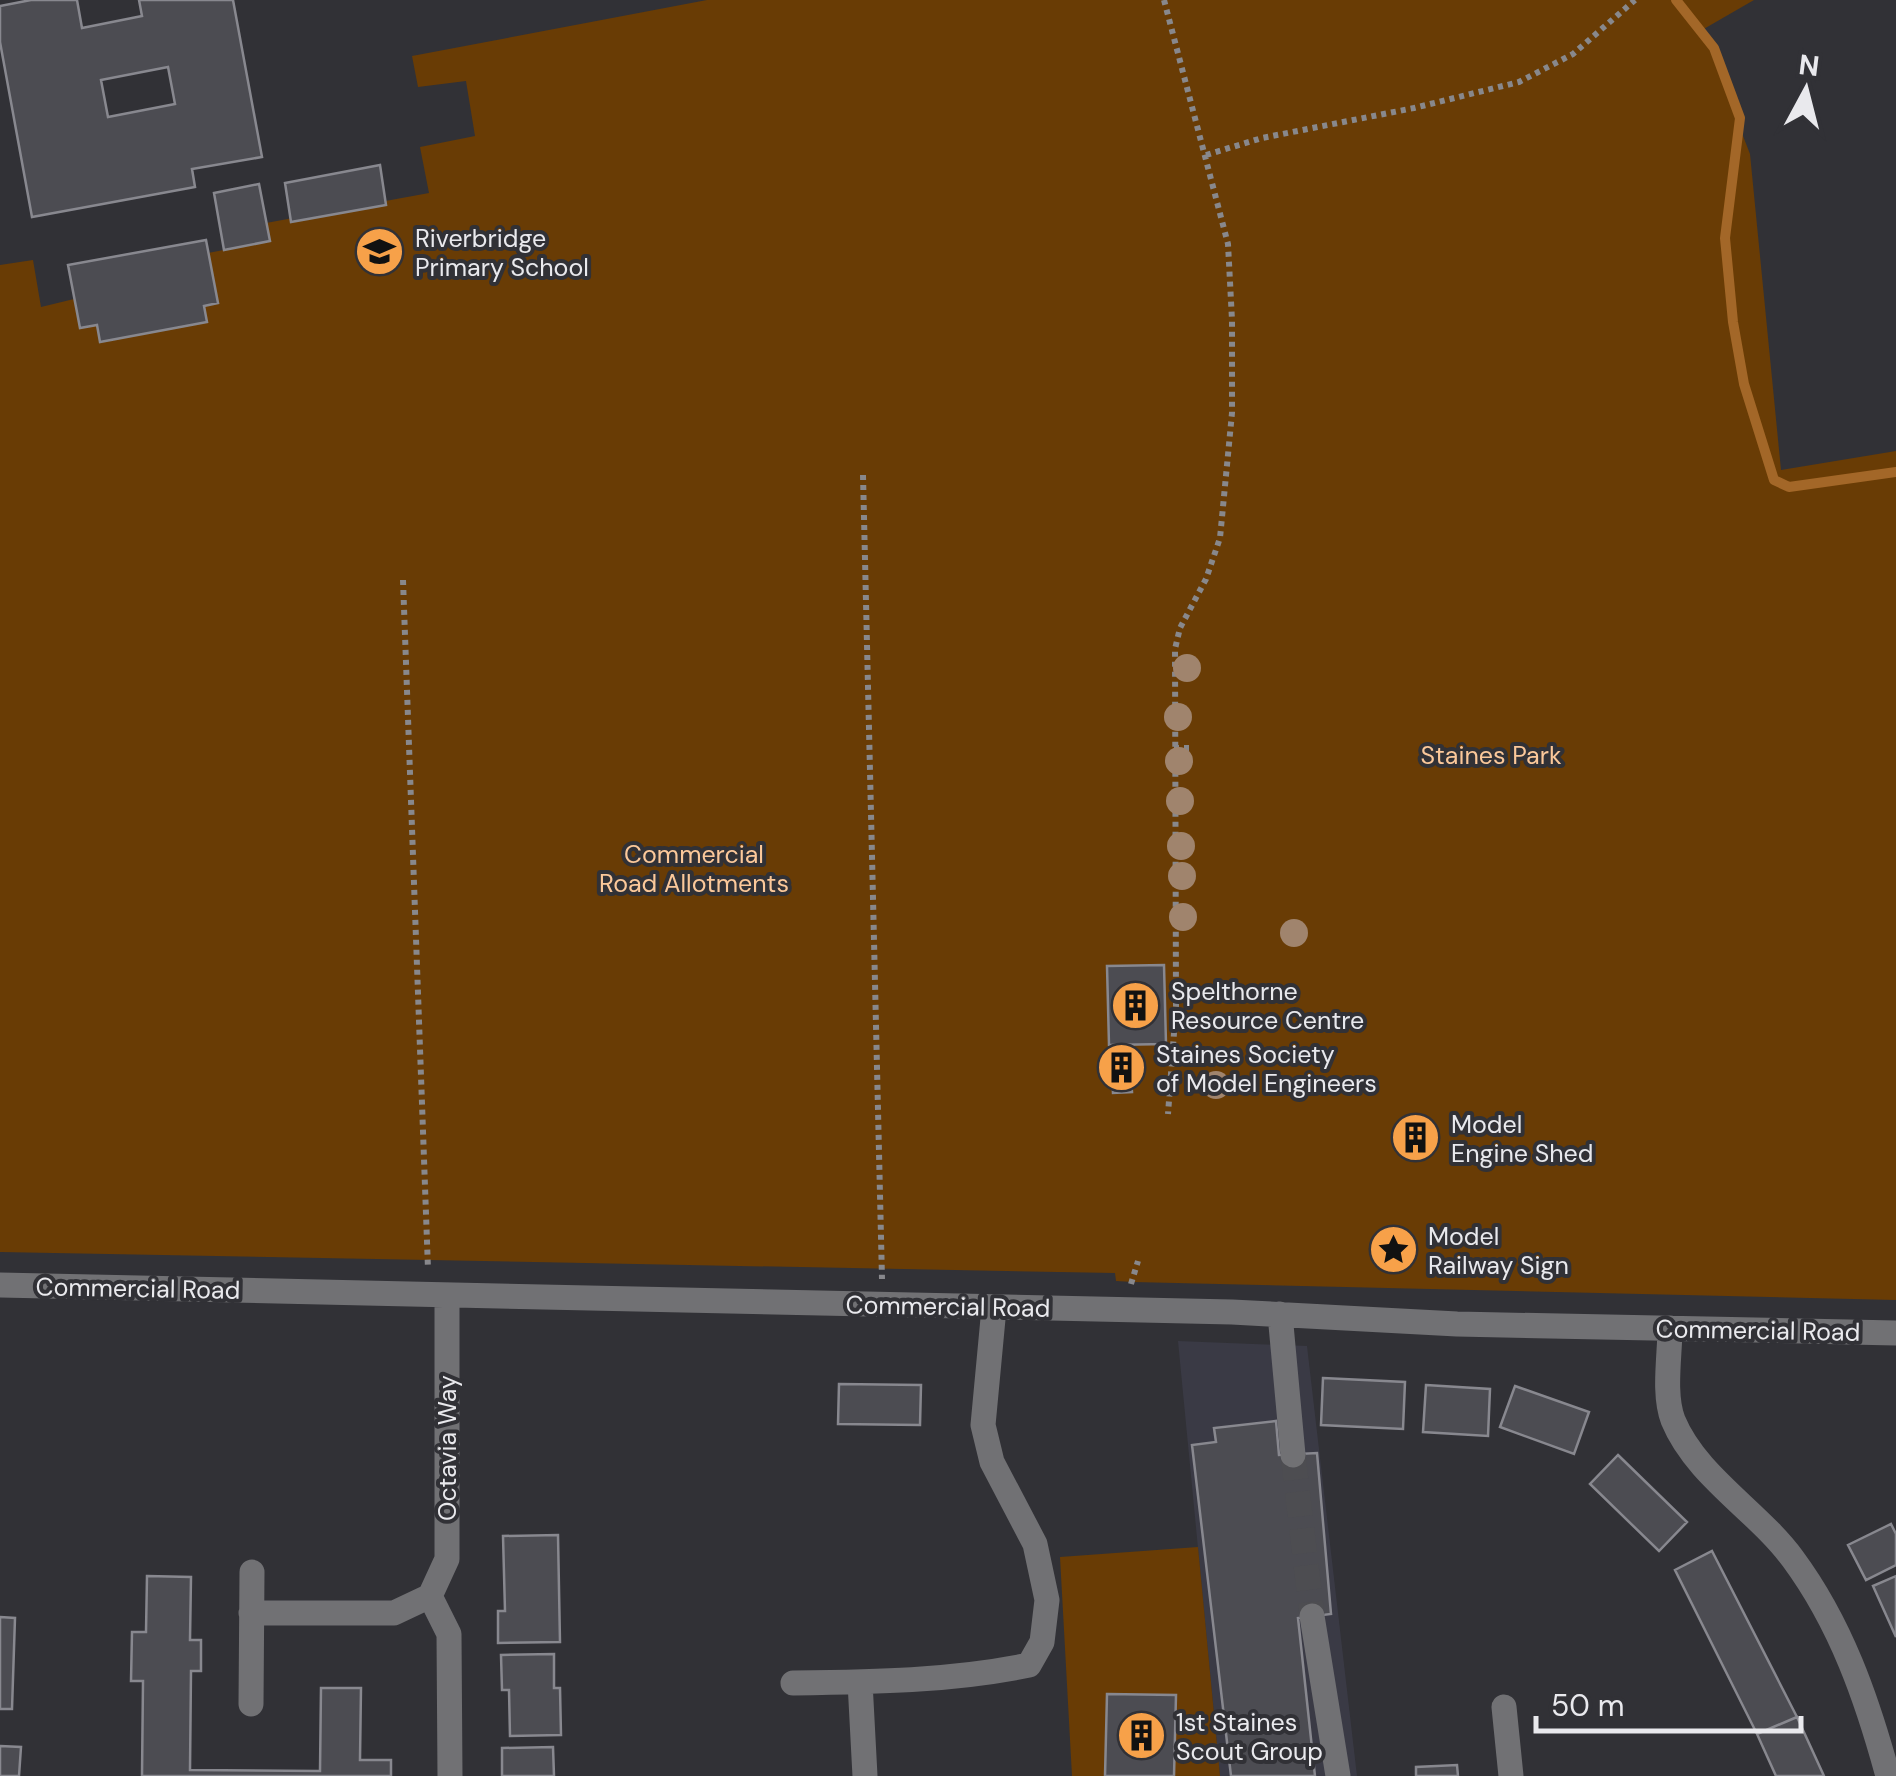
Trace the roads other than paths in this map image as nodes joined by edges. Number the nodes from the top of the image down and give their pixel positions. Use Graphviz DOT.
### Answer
graph roads {
  1 [pos="0,1285"];
  2 [pos="437,1296"];
  3 [pos="994,1308"];
  4 [pos="1280,1314"];
  5 [pos="1670,1328"];
  6 [pos="1896,1333"];
  7 [pos="1293,1454"];
  8 [pos="252,1572"];
  9 [pos="430,1596"];
  10 [pos="251,1613"];
  11 [pos="1312,1616"];
  12 [pos="860,1682"];
  13 [pos="793,1683"];
  14 [pos="250,1704"];
  15 [pos="1504,1707"];
  16 [pos="450,1776"];
  17 [pos="864,1776"];
  18 [pos="1338,1776"];
  19 [pos="1511,1776"];
  20 [pos="1888,1776"];
  1 -- 2 [label="street, Commercial Road"];
  2 -- 3 [label="street, Commercial Road"];
  2 -- 9 [label="street, Octavia Way"];
  3 -- 4 [label="street, Commercial Road"];
  3 -- 12 [label="street"];
  4 -- 5 [label="street, Commercial Road"];
  4 -- 7 [label="street"];
  5 -- 6 [label="street, Commercial Road"];
  5 -- 20 [label="street"];
  8 -- 10 [label="street"];
  9 -- 10 [label="street"];
  9 -- 16 [label="street"];
  10 -- 14 [label="street"];
  11 -- 18 [label="street"];
  12 -- 13 [label="street"];
  12 -- 17 [label="street"];
  15 -- 19 [label="street"];
}
